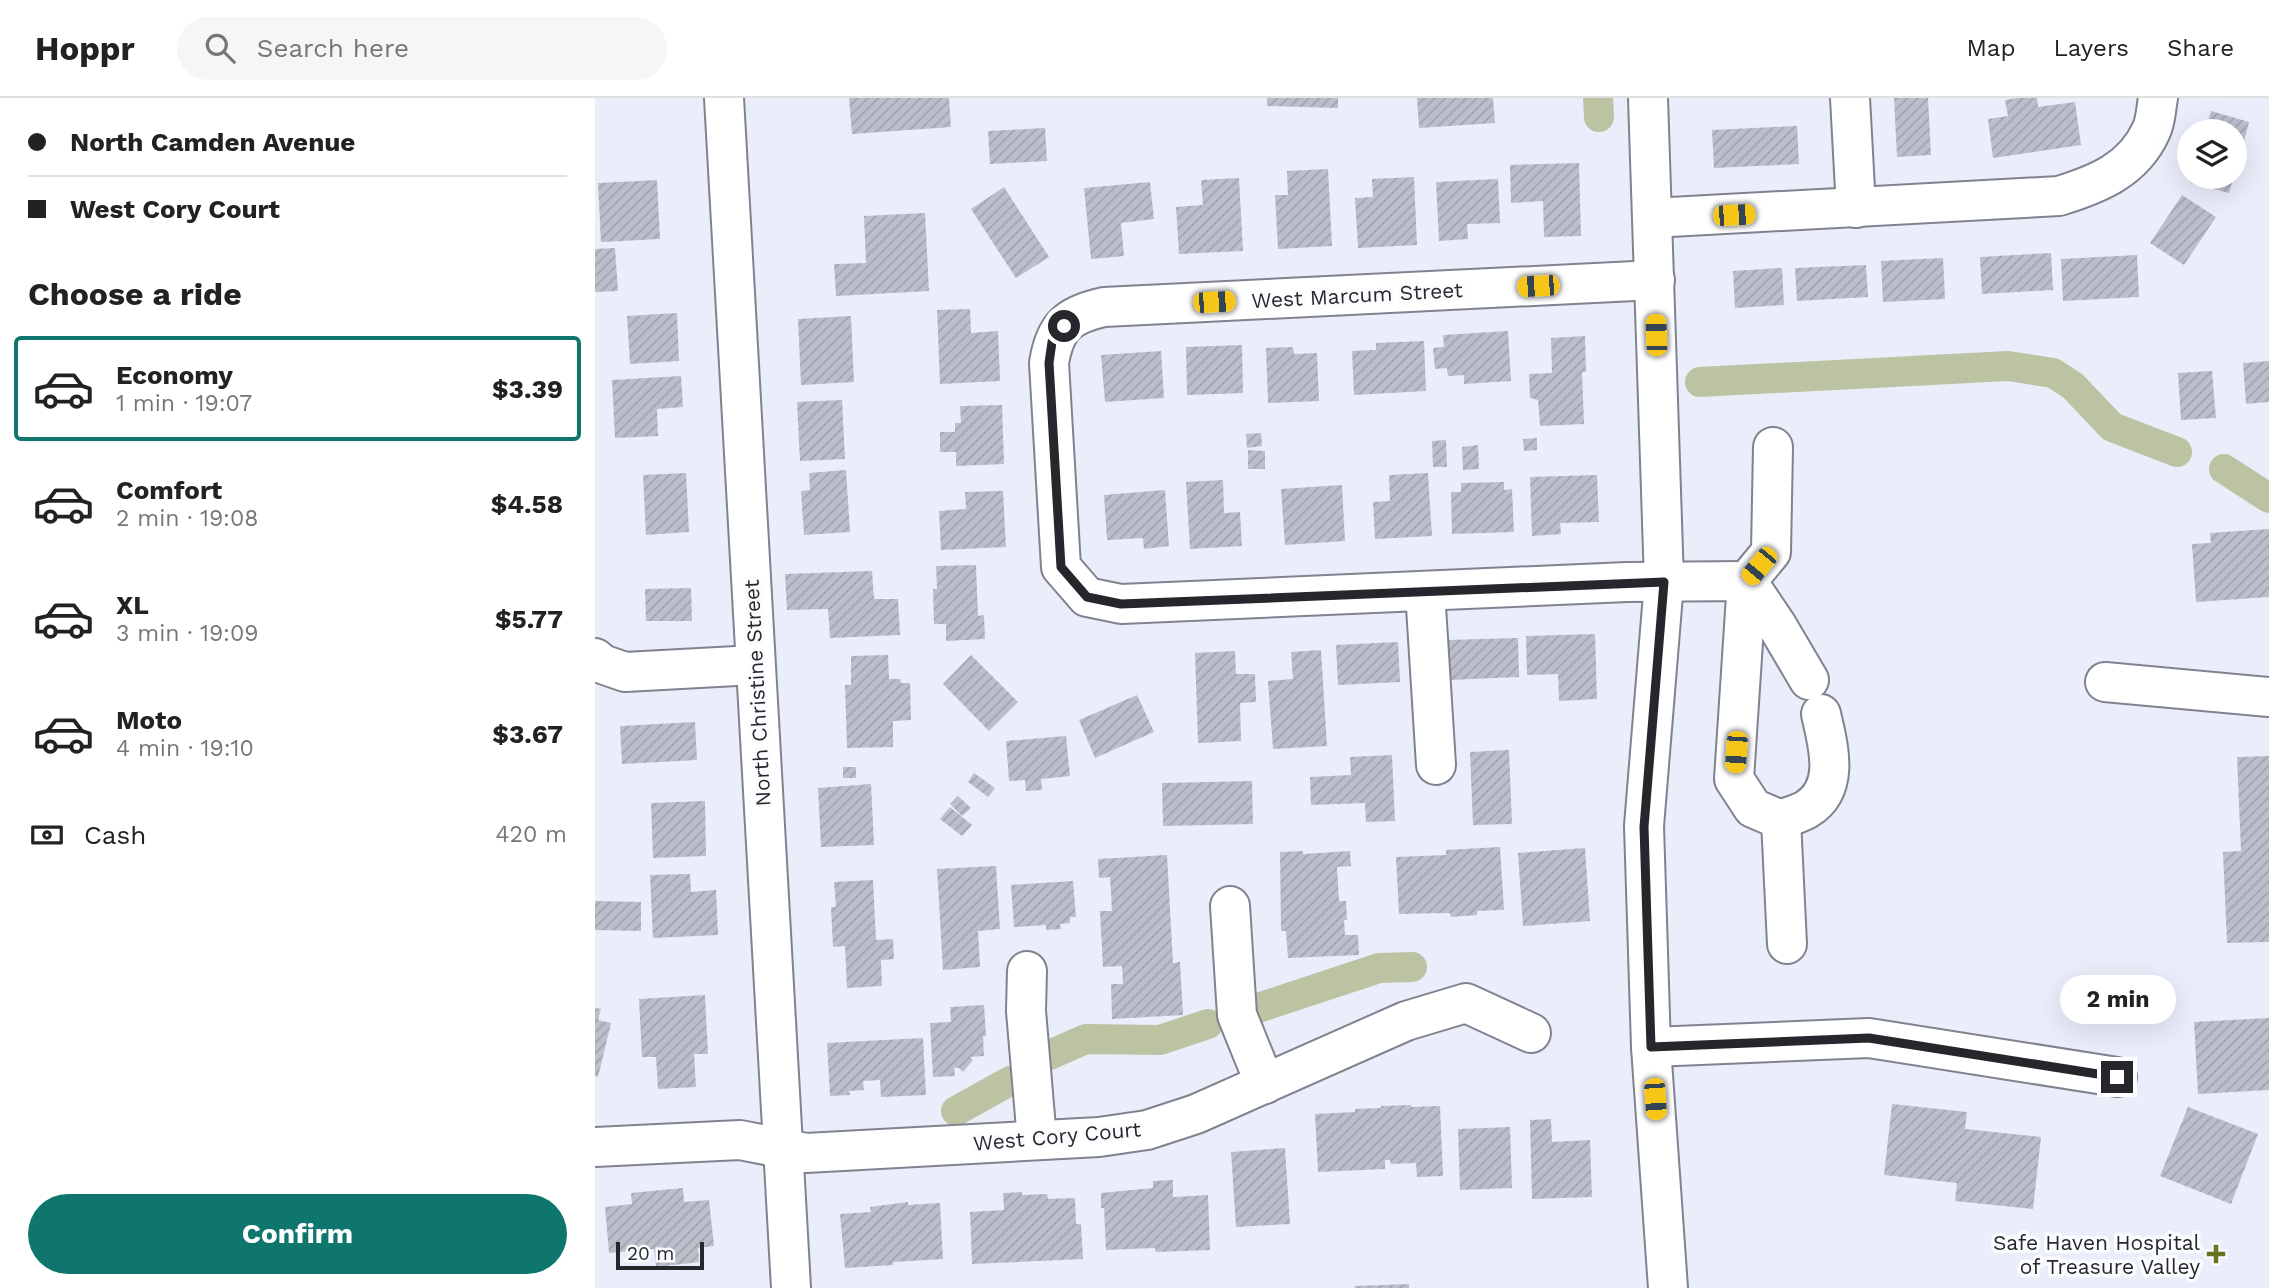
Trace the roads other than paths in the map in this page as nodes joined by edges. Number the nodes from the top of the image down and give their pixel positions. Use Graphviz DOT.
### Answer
graph roads {
  1 [pos="724,98"];
  2 [pos="1648,98"];
  3 [pos="1850,98"];
  4 [pos="2158,98"];
  5 [pos="1856,208"];
  6 [pos="1652,218"];
  7 [pos="1655,280"];
  8 [pos="1773,447"];
  9 [pos="1747,581"];
  10 [pos="1664,582"];
  11 [pos="1425,591"];
  12 [pos="595,658"];
  13 [pos="755,665"];
  14 [pos="2105,682"];
  15 [pos="2269,696"];
  16 [pos="1436,765"];
  17 [pos="1781,820"];
  18 [pos="1230,906"];
  19 [pos="1787,944"];
  20 [pos="1027,971"];
  21 [pos="1531,1033"];
  22 [pos="1651,1047"];
  23 [pos="2117,1077"];
  24 [pos="1265,1084"];
  25 [pos="1037,1140"];
  26 [pos="595,1147"];
  27 [pos="784,1148"];
  28 [pos="791,1288"];
  29 [pos="1668,1288"];
  1 -- 13 [label="street, North Christine Street"];
  2 -- 6 [label="street"];
  3 -- 5 [label="street"];
  4 -- 5 [label="street"];
  5 -- 6 [label="street"];
  6 -- 7 [label="street"];
  7 -- 10 [label="street"];
  7 -- 11 [label="street, West Marcum Street"];
  8 -- 9 [label="street"];
  9 -- 10 [label="street"];
  9 -- 17 [label="street"];
  9 -- 17 [label="street"];
  10 -- 11 [label="street"];
  10 -- 22 [label="street"];
  11 -- 16 [label="street"];
  12 -- 13 [label="street"];
  13 -- 27 [label="street, North Christine Street"];
  14 -- 15 [label="street"];
  17 -- 19 [label="street"];
  18 -- 24 [label="street"];
  20 -- 25 [label="street"];
  21 -- 24 [label="street, West Cory Court"];
  22 -- 23 [label="street"];
  22 -- 29 [label="street"];
  24 -- 25 [label="street, West Cory Court"];
  25 -- 27 [label="street, West Cory Court"];
  26 -- 27 [label="street, West Cory Court"];
  27 -- 28 [label="street, North Christine Street"];
}
